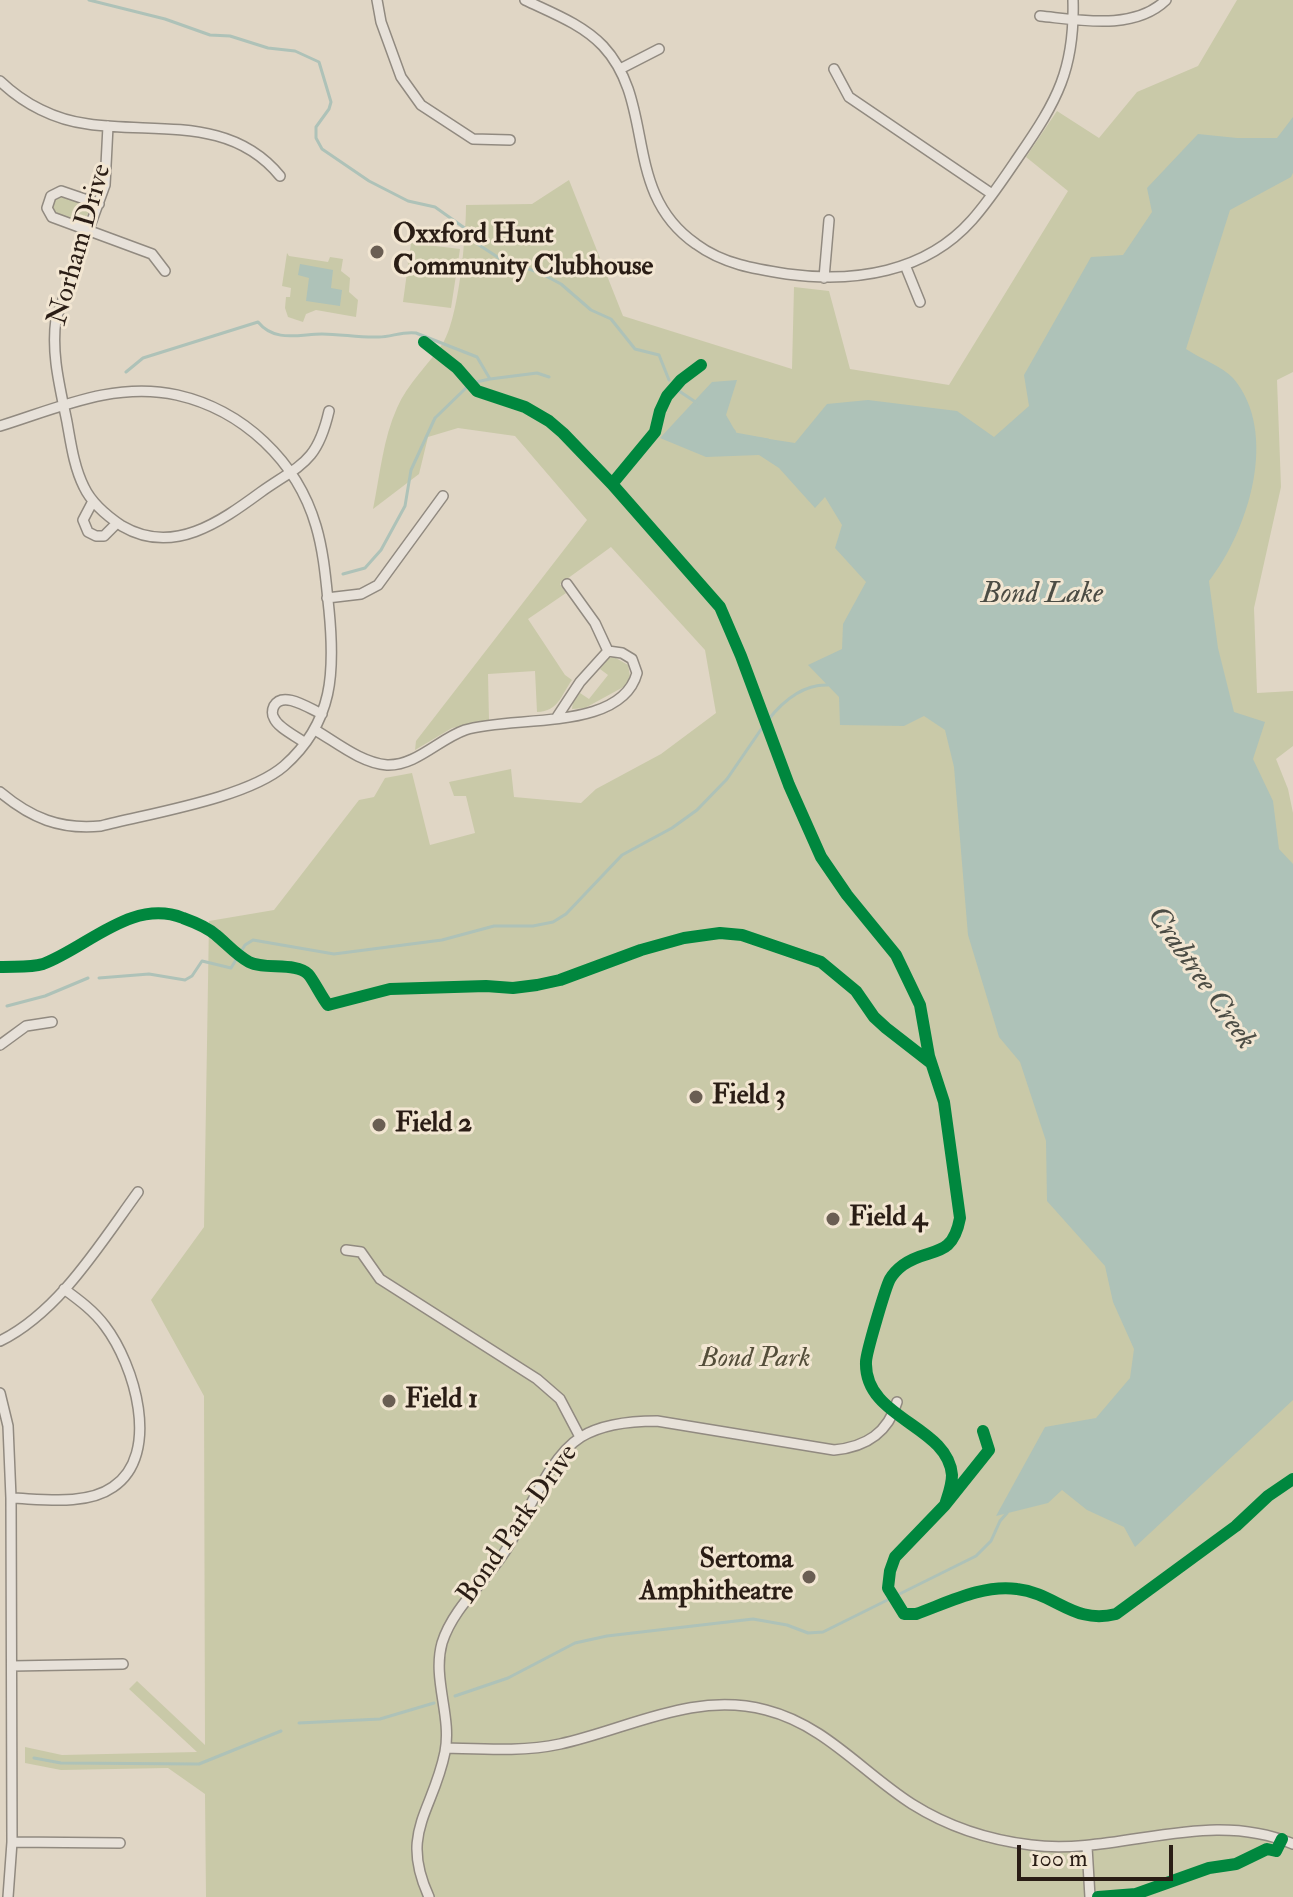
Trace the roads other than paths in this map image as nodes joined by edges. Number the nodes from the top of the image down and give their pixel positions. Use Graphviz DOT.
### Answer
graph roads {
  1 [pos="377,0"];
  2 [pos="525,0"];
  3 [pos="1073,0"];
  4 [pos="1166,0"];
  5 [pos="1040,16"];
  6 [pos="1073,19"];
  7 [pos="659,49"];
  8 [pos="620,69"];
  9 [pos="834,69"];
  10 [pos="0,81"];
  11 [pos="108,126"];
  12 [pos="510,140"];
  13 [pos="280,176"];
  14 [pos="992,194"];
  15 [pos="99,204"];
  16 [pos="829,220"];
  17 [pos="89,230"];
  18 [pos="905,265"];
  19 [pos="165,271"];
  20 [pos="824,278"];
  21 [pos="920,302"];
  22 [pos="63,405"];
  23 [pos="329,411"];
  24 [pos="0,426"];
  25 [pos="290,472"];
  26 [pos="443,496"];
  27 [pos="93,501"];
  28 [pos="117,523"];
  29 [pos="567,584"];
  30 [pos="327,598"];
  31 [pos="608,651"];
  32 [pos="322,714"];
  33 [pos="557,717"];
  34 [pos="315,730"];
  35 [pos="305,743"];
  36 [pos="0,792"];
  37 [pos="52,1022"];
  38 [pos="0,1045"];
  39 [pos="138,1192"];
  40 [pos="346,1250"];
  41 [pos="64,1289"];
  42 [pos="0,1341"];
  43 [pos="0,1393"];
  44 [pos="897,1402"];
  45 [pos="580,1437"];
  46 [pos="11,1498"];
  47 [pos="123,1664"];
  48 [pos="12,1666"];
  49 [pos="446,1748"];
  50 [pos="12,1842"];
  51 [pos="120,1843"];
  52 [pos="1293,1844"];
  53 [pos="1087,1847"];
  54 [pos="8,1897"];
  55 [pos="429,1897"];
  56 [pos="1090,1897"];
  1 -- 12 [label="street"];
  2 -- 8 [label="street"];
  3 -- 6 [label="street"];
  4 -- 6 [label="street"];
  5 -- 6 [label="street"];
  6 -- 14 [label="street"];
  7 -- 8 [label="street"];
  8 -- 20 [label="street"];
  9 -- 14 [label="street"];
  10 -- 11 [label="street"];
  11 -- 13 [label="street"];
  11 -- 15 [label="street, Norham Drive"];
  14 -- 18 [label="street"];
  15 -- 17 [label="street, Norham Drive"];
  15 -- 17 [label="street"];
  16 -- 20 [label="street"];
  17 -- 19 [label="street"];
  17 -- 22 [label="street, Norham Drive"];
  18 -- 20 [label="street"];
  18 -- 21 [label="street"];
  22 -- 24 [label="street"];
  22 -- 25 [label="street"];
  22 -- 27 [label="street, Norham Drive"];
  23 -- 25 [label="street, Norham Drive"];
  25 -- 28 [label="street, Norham Drive"];
  25 -- 30 [label="street"];
  26 -- 30 [label="street"];
  27 -- 28 [label="street, Norham Drive"];
  27 -- 28 [label="street, Norham Drive"];
  29 -- 31 [label="street"];
  30 -- 32 [label="street"];
  31 -- 33 [label="street"];
  31 -- 33 [label="street"];
  32 -- 34 [label="street"];
  32 -- 35 [label="street"];
  33 -- 34 [label="street"];
  34 -- 35 [label="street"];
  35 -- 36 [label="street"];
  37 -- 38 [label="street"];
  39 -- 41 [label="street"];
  40 -- 45 [label="street"];
  41 -- 42 [label="street"];
  41 -- 46 [label="street"];
  43 -- 46 [label="street"];
  44 -- 45 [label="street, Bond Park Drive"];
  45 -- 49 [label="street, Bond Park Drive"];
  46 -- 48 [label="street"];
  47 -- 48 [label="street"];
  48 -- 50 [label="street"];
  49 -- 53 [label="street"];
  49 -- 55 [label="street, Bond Park Drive"];
  50 -- 51 [label="street"];
  50 -- 54 [label="street"];
  52 -- 53 [label="street"];
  53 -- 56 [label="street"];
}
